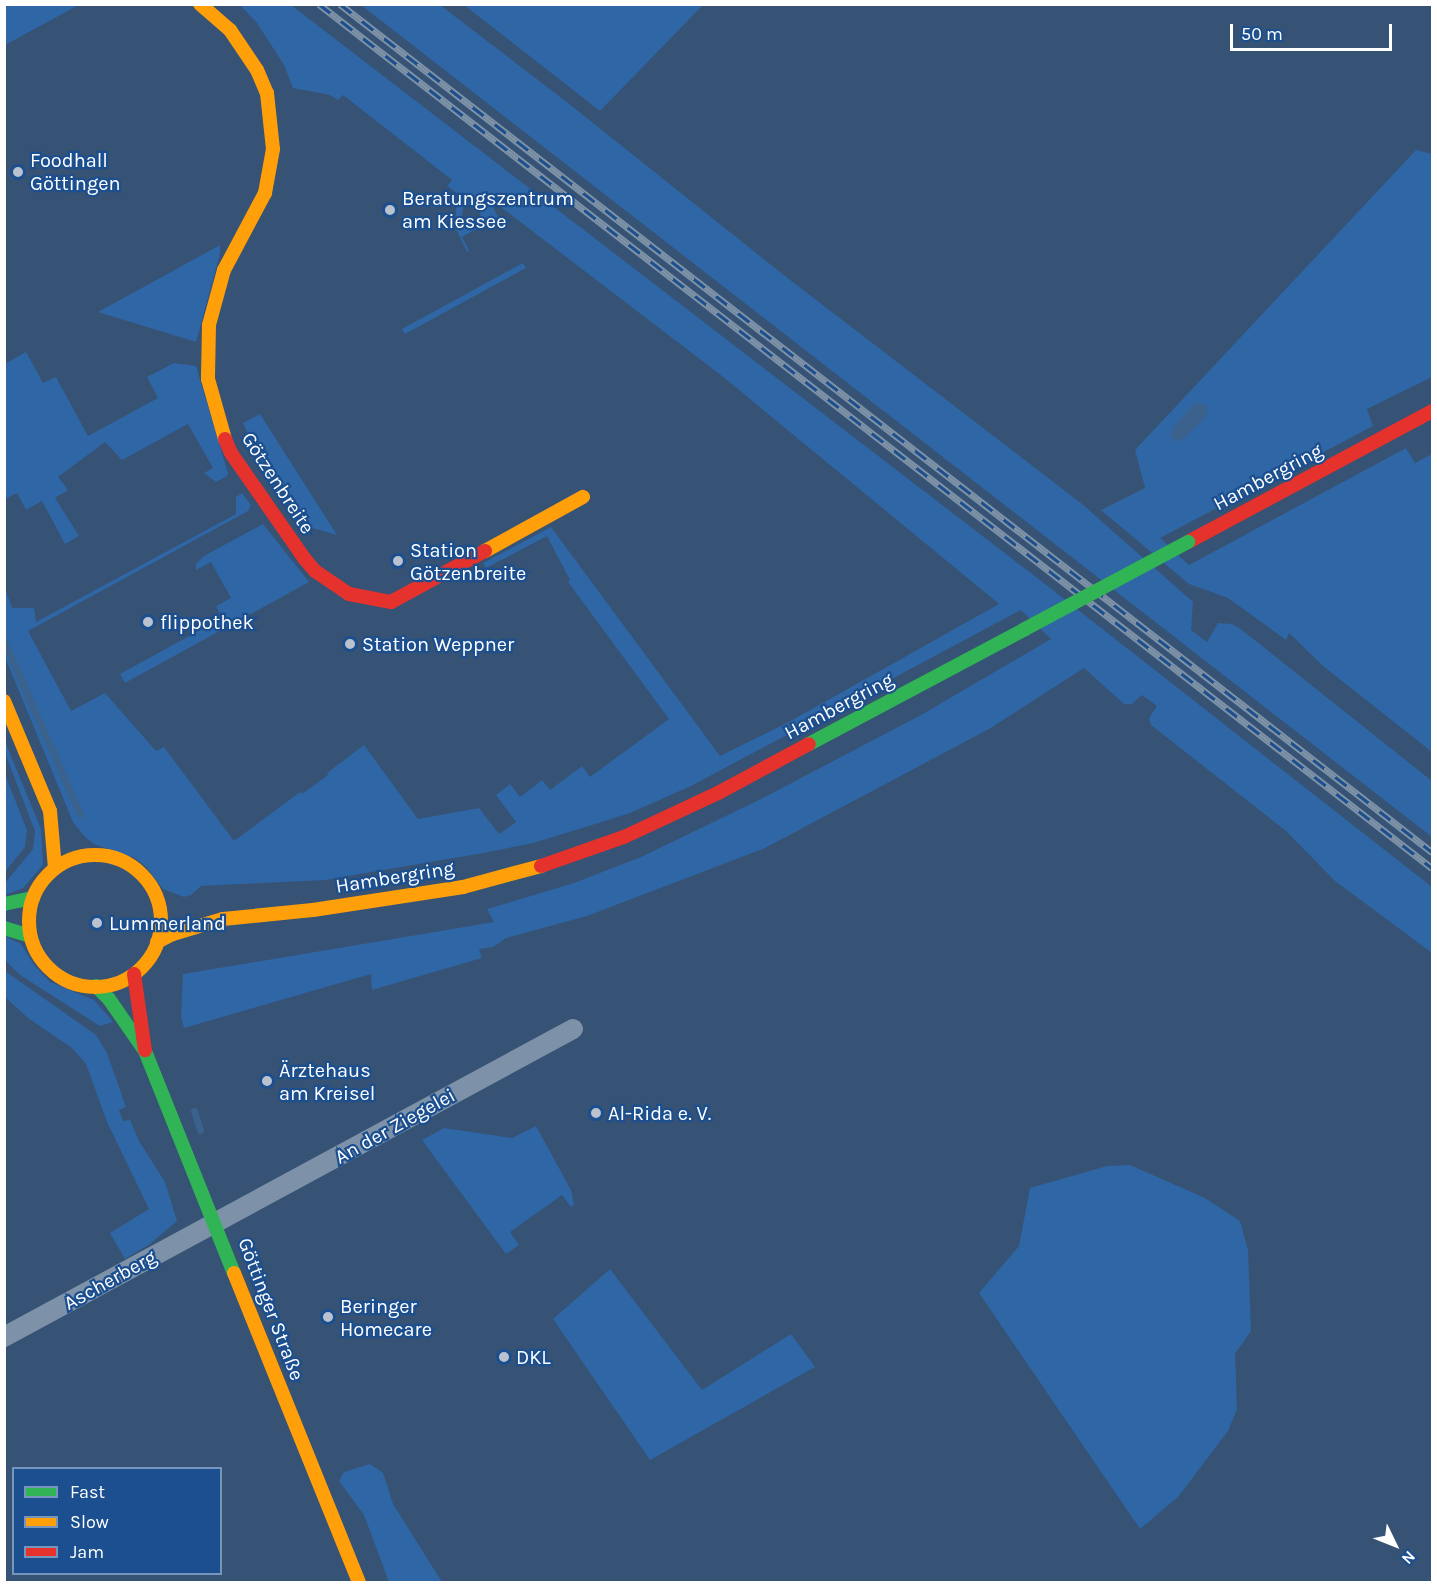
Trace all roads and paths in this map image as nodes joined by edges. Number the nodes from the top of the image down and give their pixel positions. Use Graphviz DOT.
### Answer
graph roads {
  1 [pos="200,4"];
  2 [pos="1432,411"];
  3 [pos="583,497"];
  4 [pos="4,701"];
  5 [pos="50,811"];
  6 [pos="63,827"];
  7 [pos="77,843"];
  8 [pos="91,855"];
  9 [pos="55,868"];
  10 [pos="33,898"];
  11 [pos="158,903"];
  12 [pos="4,904"];
  13 [pos="171,908"];
  14 [pos="192,913"];
  15 [pos="223,919"];
  16 [pos="4,928"];
  17 [pos="30,936"];
  18 [pos="157,942"];
  19 [pos="134,974"];
  20 [pos="96,986"];
  21 [pos="573,1029"];
  22 [pos="145,1051"];
  23 [pos="215,1221"];
  24 [pos="4,1337"];
  25 [pos="359,1582"];
  1 -- 3 [label="main road, Götzenbreite"];
  2 -- 15 [label="main road, Hambergring, bridge"];
  4 -- 5 [label="main road"];
  5 -- 6 [label="main road"];
  5 -- 9 [label="main road"];
  7 -- 8 [label="main road"];
  8 -- 9 [label="main road"];
  8 -- 11 [label="main road"];
  9 -- 10 [label="main road"];
  10 -- 12 [label="main road"];
  10 -- 17 [label="main road"];
  11 -- 13 [label="main road"];
  11 -- 18 [label="main road"];
  14 -- 15 [label="main road, Hambergring"];
  15 -- 18 [label="main road, Hambergring"];
  16 -- 17 [label="main road"];
  17 -- 20 [label="main road"];
  18 -- 19 [label="main road"];
  19 -- 20 [label="main road"];
  19 -- 22 [label="main road, Göttinger Straße"];
  20 -- 22 [label="main road, Göttinger Straße"];
  21 -- 23 [label="street, An der Ziegelei"];
  22 -- 23 [label="main road, Göttinger Straße"];
  23 -- 24 [label="street, Ascherberg"];
  23 -- 25 [label="main road, Göttinger Straße"];
}
